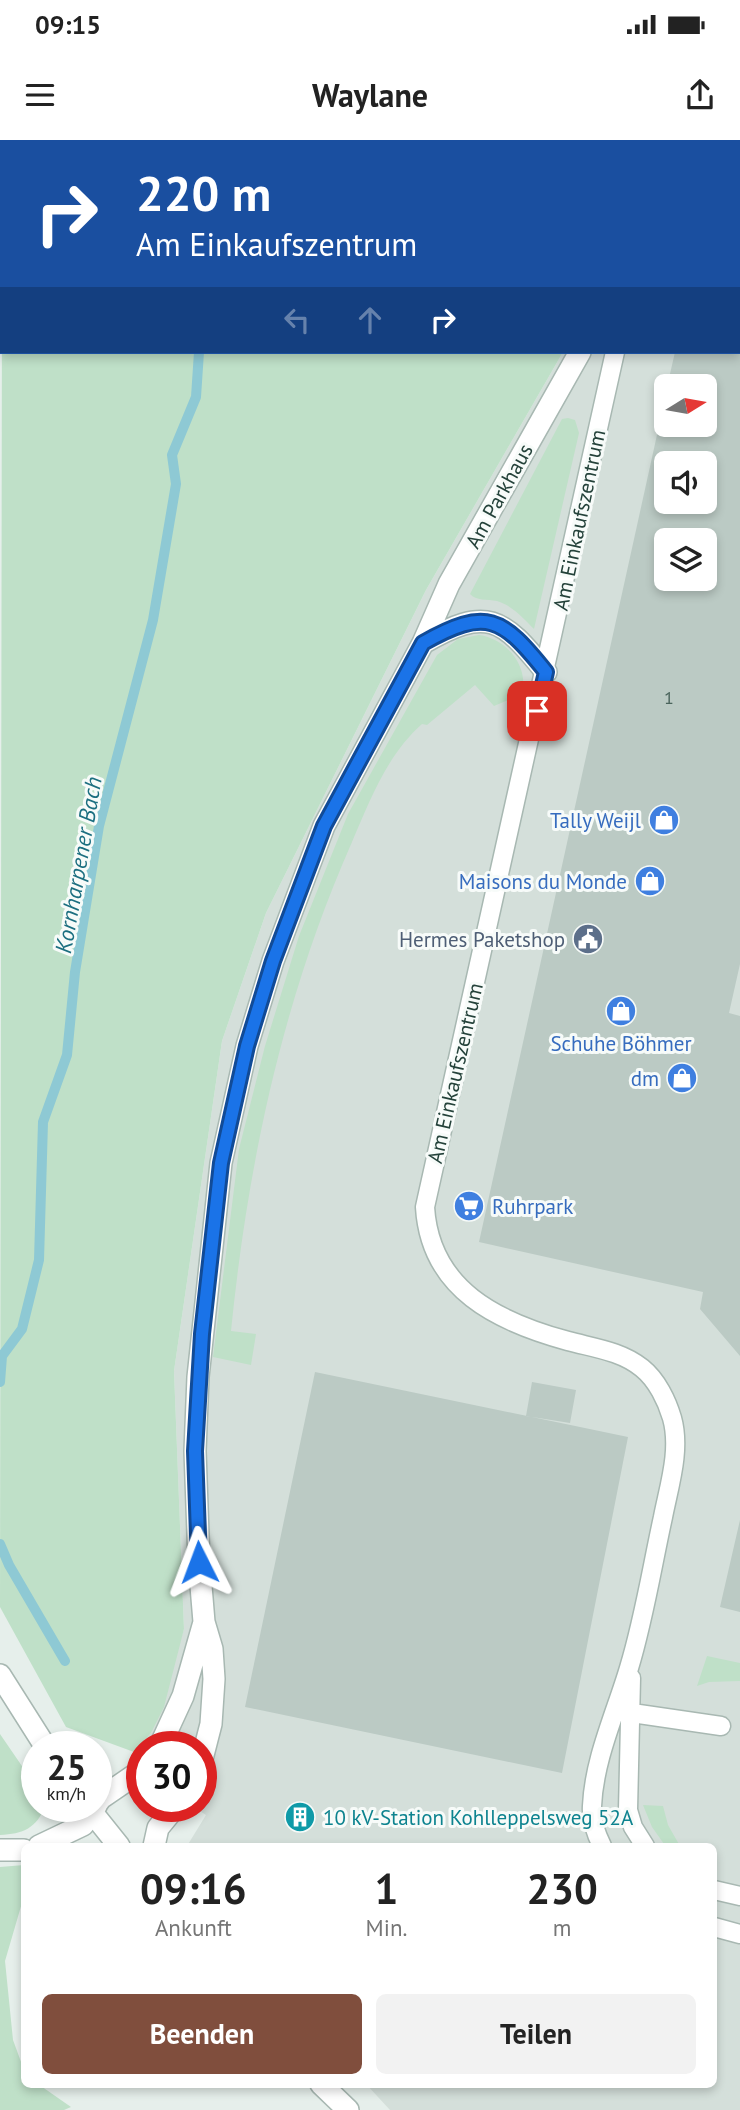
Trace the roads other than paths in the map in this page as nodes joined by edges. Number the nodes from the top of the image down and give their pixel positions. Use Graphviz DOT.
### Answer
graph roads {
  1 [pos="579,354"];
  2 [pos="615,354"];
  3 [pos="423,643"];
  4 [pos="546,672"];
  5 [pos="204,1622"];
  6 [pos="631,1664"];
  7 [pos="0,1675"];
  8 [pos="632,1713"];
  9 [pos="721,1726"];
  10 [pos="35,1731"];
  11 [pos="167,1731"];
  12 [pos="209,1731"];
  13 [pos="85,1822"];
  14 [pos="103,1822"];
  15 [pos="163,1822"];
  16 [pos="45,1843"];
  17 [pos="117,1843"];
  18 [pos="155,1843"];
  19 [pos="600,1843"];
  20 [pos="644,1843"];
  21 [pos="0,1850"];
  22 [pos="21,1850"];
  23 [pos="717,1891"];
  24 [pos="740,1896"];
  25 [pos="717,1928"];
  26 [pos="740,1934"];
  27 [pos="325,2088"];
  28 [pos="348,2110"];
  1 -- 3 [label="street, Am Parkhaus"];
  2 -- 4 [label="lane, Am Einkaufszentrum"];
  3 -- 4 [label="street"];
  3 -- 5 [label="street, Am Parkhaus"];
  4 -- 6 [label="lane, Am Einkaufszentrum"];
  5 -- 11 [label="street, Am Parkhaus"];
  5 -- 12 [label="street, Am Parkhaus"];
  6 -- 8 [label="lane, Am Einkaufszentrum"];
  6 -- 19 [label="lane, Am Einkaufszentrum"];
  7 -- 10 [label="street"];
  8 -- 9 [label="lane"];
  8 -- 20 [label="lane, Am Einkaufszentrum"];
  13 -- 16 [label="street"];
  14 -- 17 [label="street"];
  15 -- 18 [label="street"];
  21 -- 22 [label="street"];
  23 -- 24 [label="lane"];
  25 -- 26 [label="lane"];
  27 -- 28 [label="street"];
}
